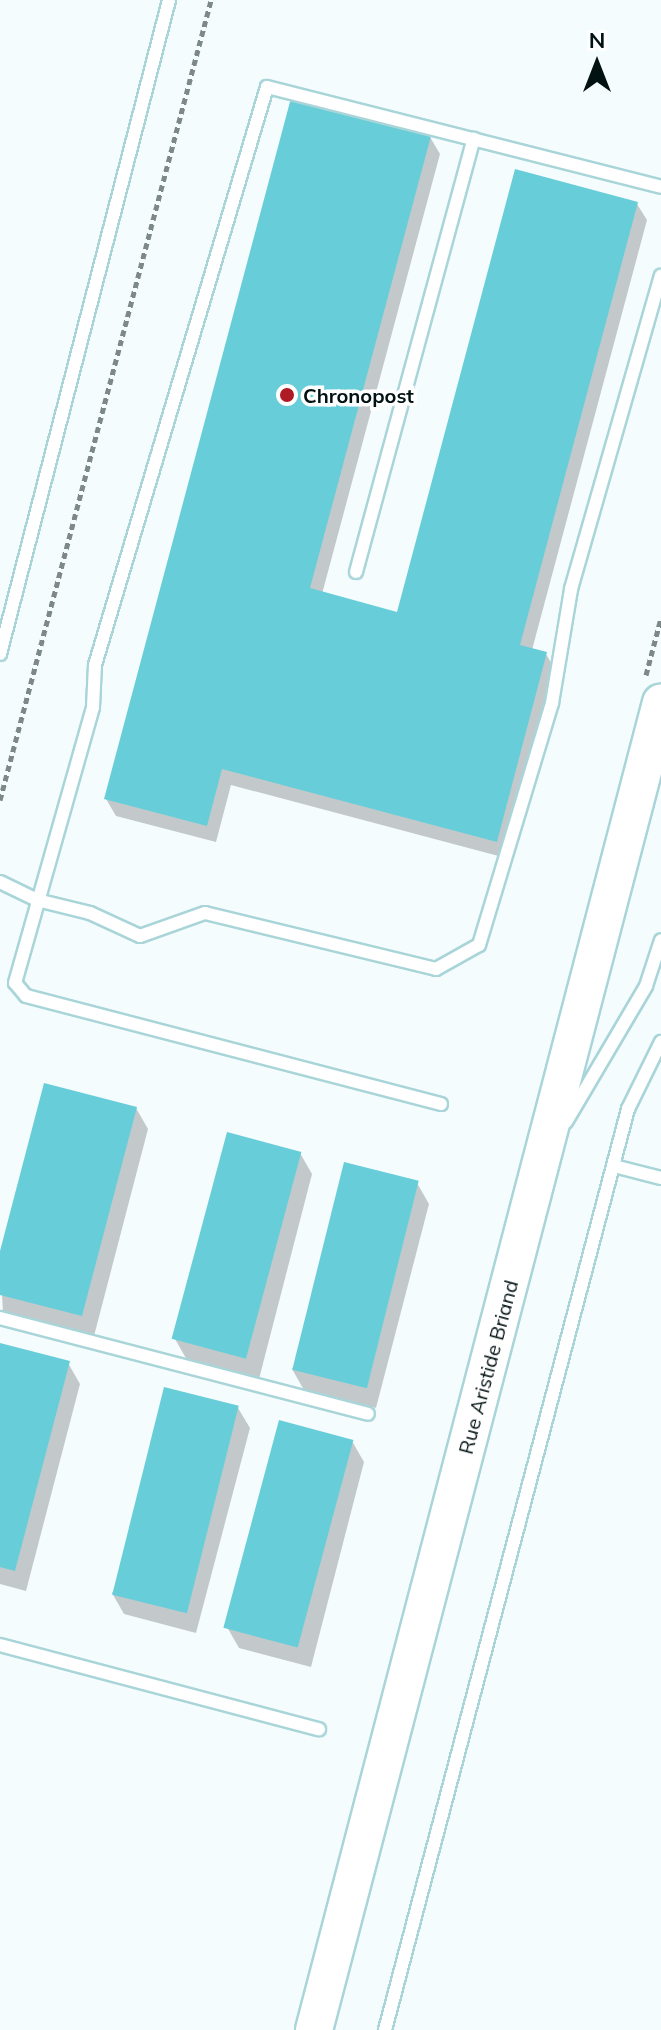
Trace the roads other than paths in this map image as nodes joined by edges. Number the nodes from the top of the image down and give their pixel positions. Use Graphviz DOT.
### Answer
graph roads {
  1 [pos="169,0"];
  2 [pos="474,139"];
  3 [pos="661,187"];
  4 [pos="661,276"];
  5 [pos="356,572"];
  6 [pos="0,654"];
  7 [pos="661,703"];
  8 [pos="0,882"];
  9 [pos="37,900"];
  10 [pos="661,940"];
  11 [pos="661,1042"];
  12 [pos="441,1104"];
  13 [pos="540,1166"];
  14 [pos="614,1166"];
  15 [pos="661,1178"];
  16 [pos="0,1318"];
  17 [pos="368,1414"];
  18 [pos="0,1645"];
  19 [pos="319,1729"];
  20 [pos="314,2030"];
  21 [pos="385,2030"];
  1 -- 6 [label="lane"];
  2 -- 3 [label="lane"];
  2 -- 5 [label="lane"];
  2 -- 9 [label="lane"];
  4 -- 9 [label="lane"];
  7 -- 13 [label="main road, Rue Aristide Briand"];
  8 -- 9 [label="lane"];
  9 -- 12 [label="lane"];
  10 -- 13 [label="lane"];
  11 -- 14 [label="lane"];
  13 -- 20 [label="main road, Rue Aristide Briand"];
  14 -- 15 [label="lane"];
  14 -- 21 [label="lane"];
  16 -- 17 [label="lane"];
  18 -- 19 [label="lane"];
}
